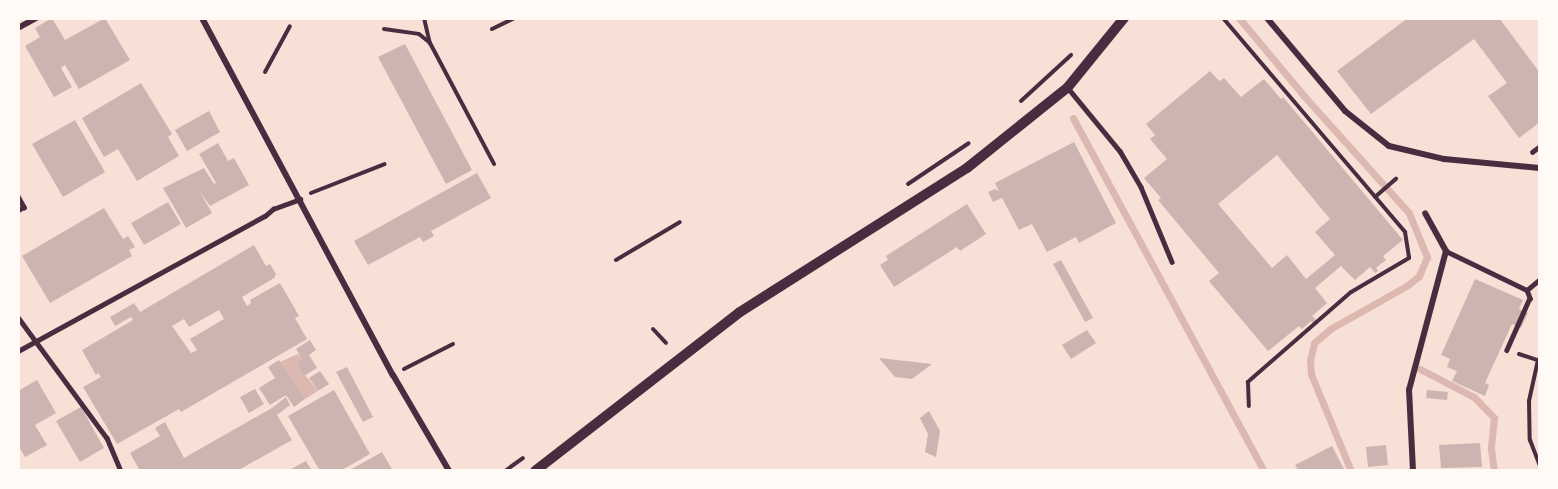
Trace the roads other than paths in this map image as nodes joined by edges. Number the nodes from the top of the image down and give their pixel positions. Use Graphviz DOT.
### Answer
graph roads {
  1 [pos="36,18"];
  2 [pos="202,18"];
  3 [pos="1124,18"];
  4 [pos="1268,18"];
  5 [pos="18,28"];
  6 [pos="1068,87"];
  7 [pos="1540,146"];
  8 [pos="1532,152"];
  9 [pos="1540,168"];
  10 [pos="18,196"];
  11 [pos="300,199"];
  12 [pos="18,211"];
  13 [pos="1425,213"];
  14 [pos="1446,251"];
  15 [pos="1172,262"];
  16 [pos="1540,279"];
  17 [pos="1527,290"];
  18 [pos="18,317"];
  19 [pos="34,342"];
  20 [pos="1507,350"];
  21 [pos="18,351"];
  22 [pos="121,471"];
  23 [pos="448,471"];
  24 [pos="535,471"];
  25 [pos="1413,471"];
  1 -- 5 [label="street"];
  2 -- 11 [label="street"];
  3 -- 6 [label="street"];
  4 -- 9 [label="street"];
  6 -- 15 [label="lane"];
  6 -- 24 [label="street"];
  7 -- 8 [label="lane"];
  10 -- 12 [label="lane"];
  11 -- 19 [label="lane"];
  11 -- 23 [label="street"];
  13 -- 14 [label="street"];
  14 -- 17 [label="lane"];
  14 -- 25 [label="street"];
  16 -- 17 [label="lane"];
  17 -- 20 [label="lane"];
  18 -- 19 [label="lane"];
  19 -- 21 [label="lane"];
  19 -- 22 [label="lane"];
}
